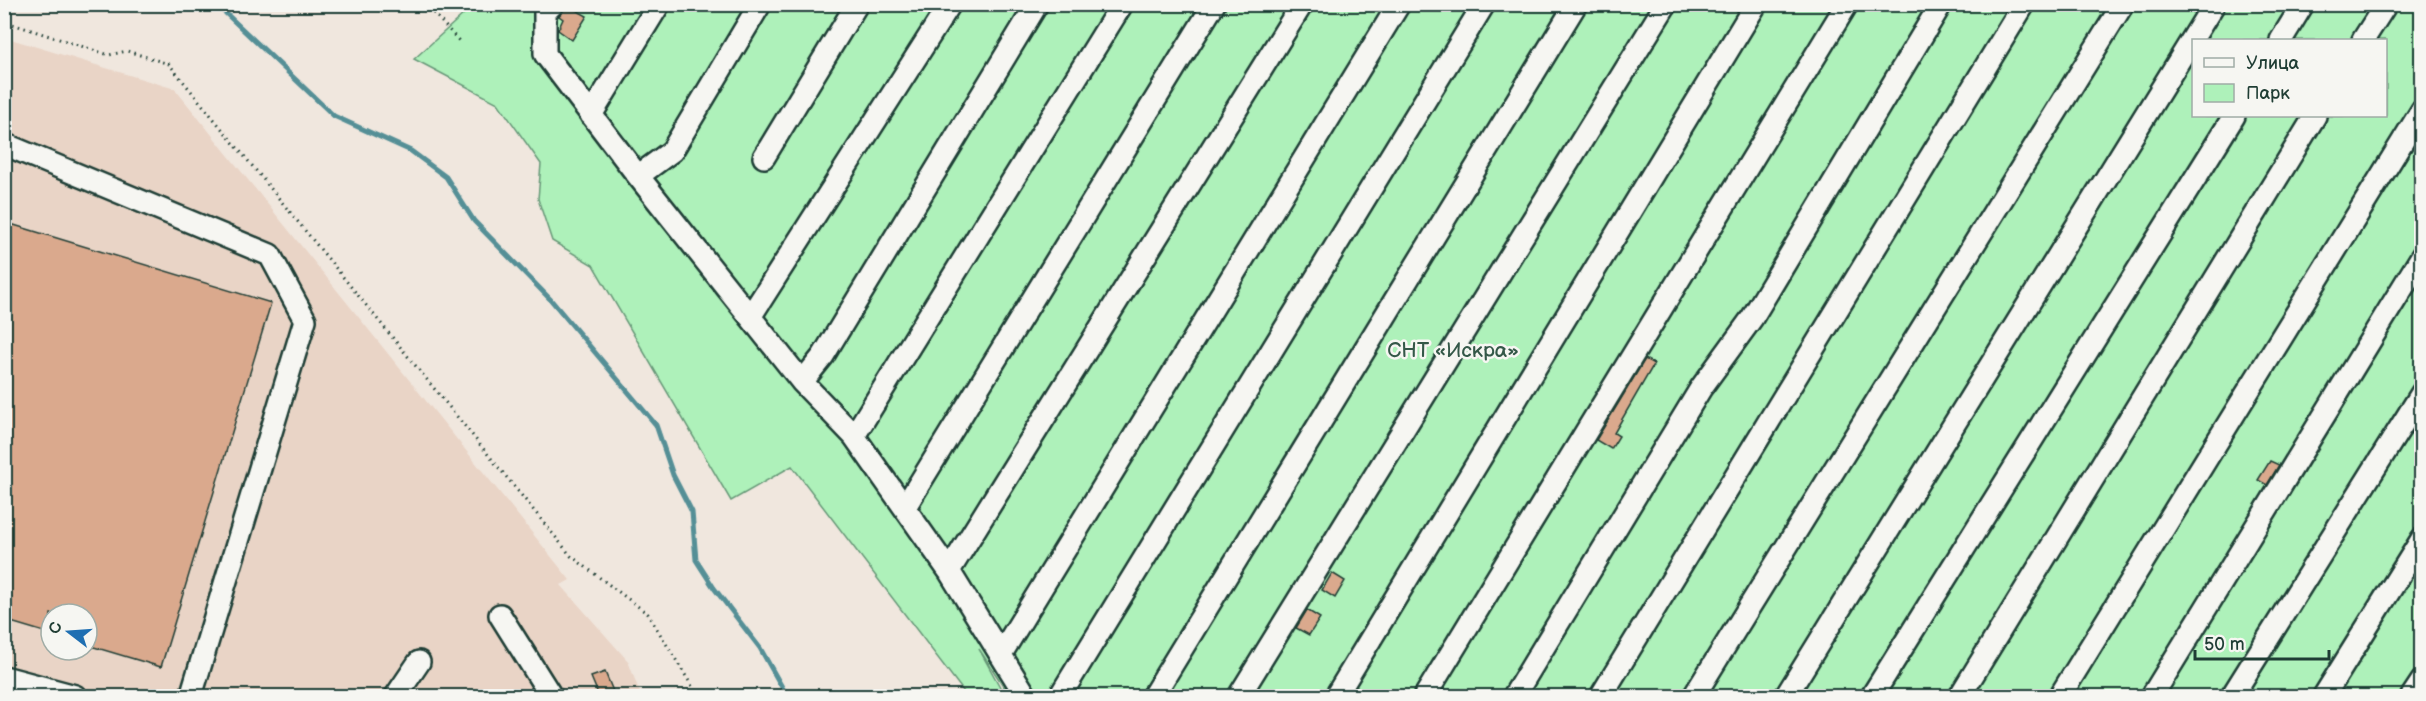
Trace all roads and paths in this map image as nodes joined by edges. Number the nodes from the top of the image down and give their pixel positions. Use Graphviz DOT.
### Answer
graph roads {
  1 [pos="425,4"];
  2 [pos="553,4"];
  3 [pos="659,4"];
  4 [pos="760,4"];
  5 [pos="857,4"];
  6 [pos="950,4"];
  7 [pos="1037,4"];
  8 [pos="1122,4"];
  9 [pos="1214,4"];
  10 [pos="1302,4"];
  11 [pos="1399,4"];
  12 [pos="1484,4"];
  13 [pos="1576,4"];
  14 [pos="1666,4"];
  15 [pos="1756,4"];
  16 [pos="1847,4"];
  17 [pos="1941,4"];
  18 [pos="2024,4"];
  19 [pos="2123,4"];
  20 [pos="2214,4"];
  21 [pos="2303,4"];
  22 [pos="2386,4"];
  23 [pos="4,17"];
  24 [pos="2192,39"];
  25 [pos="2282,39"];
  26 [pos="2364,39"];
  27 [pos="2192,40"];
  28 [pos="460,42"];
  29 [pos="2421,110"];
  30 [pos="591,115"];
  31 [pos="2233,117"];
  32 [pos="2314,117"];
  33 [pos="4,144"];
  34 [pos="764,158"];
  35 [pos="638,176"];
  36 [pos="2421,256"];
  37 [pos="750,317"];
  38 [pos="802,382"];
  39 [pos="2421,393"];
  40 [pos="854,436"];
  41 [pos="905,507"];
  42 [pos="2421,539"];
  43 [pos="949,571"];
  44 [pos="500,615"];
  45 [pos="1001,654"];
  46 [pos="419,662"];
  47 [pos="4,677"];
  48 [pos="2421,681"];
  49 [pos="75,696"];
  50 [pos="191,696"];
  51 [pos="396,696"];
  52 [pos="550,696"];
  53 [pos="698,696"];
  54 [pos="1026,696"];
  55 [pos="1060,696"];
  56 [pos="1153,696"];
  57 [pos="1239,696"];
  58 [pos="1336,696"];
  59 [pos="1425,696"];
  60 [pos="1514,696"];
  61 [pos="1601,696"];
  62 [pos="1694,696"];
  63 [pos="1786,696"];
  64 [pos="1872,696"];
  65 [pos="1960,696"];
  66 [pos="2060,696"];
  67 [pos="2152,696"];
  68 [pos="2232,696"];
  69 [pos="2324,696"];
  70 [pos="2412,696"];
  1 -- 28 [label="path"];
  2 -- 30 [label="lane"];
  3 -- 30 [label="lane"];
  4 -- 35 [label="lane"];
  5 -- 34 [label="lane"];
  6 -- 37 [label="lane"];
  7 -- 38 [label="lane"];
  8 -- 40 [label="lane"];
  9 -- 41 [label="lane"];
  10 -- 43 [label="lane"];
  11 -- 45 [label="lane"];
  12 -- 55 [label="lane"];
  13 -- 56 [label="lane"];
  14 -- 57 [label="lane"];
  15 -- 58 [label="lane"];
  16 -- 59 [label="lane"];
  17 -- 60 [label="lane"];
  18 -- 61 [label="lane"];
  19 -- 62 [label="lane"];
  20 -- 24 [label="lane"];
  21 -- 25 [label="lane"];
  22 -- 26 [label="lane"];
  23 -- 53 [label="path"];
  27 -- 63 [label="lane"];
  29 -- 66 [label="lane"];
  30 -- 35 [label="lane"];
  31 -- 64 [label="lane"];
  32 -- 65 [label="lane"];
  33 -- 50 [label="lane"];
  35 -- 37 [label="lane"];
  36 -- 67 [label="lane"];
  37 -- 38 [label="lane"];
  38 -- 40 [label="lane"];
  39 -- 68 [label="lane"];
  40 -- 41 [label="lane"];
  41 -- 43 [label="lane"];
  42 -- 69 [label="lane"];
  43 -- 45 [label="lane"];
  44 -- 52 [label="lane"];
  45 -- 54 [label="lane"];
  46 -- 51 [label="lane"];
  47 -- 49 [label="lane"];
  48 -- 70 [label="lane"];
}
